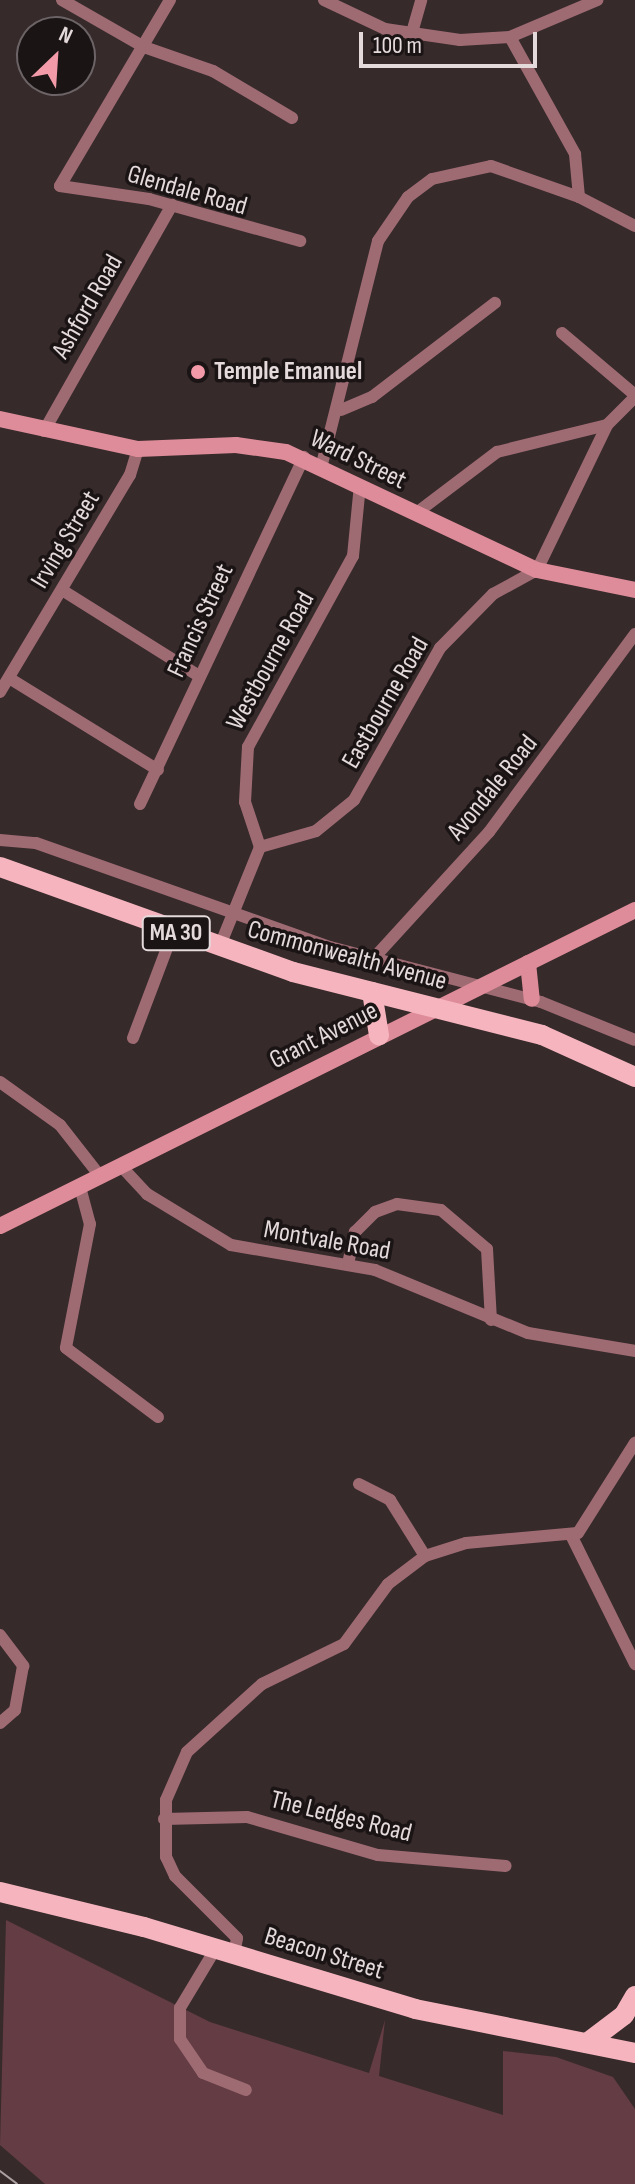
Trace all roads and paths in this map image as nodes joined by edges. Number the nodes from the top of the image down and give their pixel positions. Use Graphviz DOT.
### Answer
graph roads {
  1 [pos="62,0"];
  2 [pos="170,0"];
  3 [pos="324,0"];
  4 [pos="421,0"];
  5 [pos="597,0"];
  6 [pos="411,36"];
  7 [pos="510,37"];
  8 [pos="144,47"];
  9 [pos="292,118"];
  10 [pos="579,197"];
  11 [pos="172,205"];
  12 [pos="635,226"];
  13 [pos="300,241"];
  14 [pos="495,303"];
  15 [pos="562,333"];
  16 [pos="635,396"];
  17 [pos="341,410"];
  18 [pos="0,419"];
  19 [pos="607,425"];
  20 [pos="44,431"];
  21 [pos="138,449"];
  22 [pos="304,457"];
  23 [pos="322,464"];
  24 [pos="360,485"];
  25 [pos="415,514"];
  26 [pos="537,570"];
  27 [pos="62,590"];
  28 [pos="635,590"];
  29 [pos="635,634"];
  30 [pos="199,676"];
  31 [pos="9,678"];
  32 [pos="0,692"];
  33 [pos="158,770"];
  34 [pos="140,804"];
  35 [pos="1,845"];
  36 [pos="260,847"];
  37 [pos="0,867"];
  38 [pos="635,910"];
  39 [pos="231,914"];
  40 [pos="173,932"];
  41 [pos="219,948"];
  42 [pos="373,959"];
  43 [pos="528,963"];
  44 [pos="482,986"];
  45 [pos="372,992"];
  46 [pos="532,999"];
  47 [pos="438,1008"];
  48 [pos="379,1035"];
  49 [pos="133,1038"];
  50 [pos="635,1040"];
  51 [pos="635,1077"];
  52 [pos="0,1082"];
  53 [pos="120,1165"];
  54 [pos="100,1176"];
  55 [pos="80,1187"];
  56 [pos="0,1226"];
  57 [pos="348,1264"];
  58 [pos="491,1320"];
  59 [pos="635,1351"];
  60 [pos="158,1417"];
  61 [pos="635,1443"];
  62 [pos="359,1484"];
  63 [pos="572,1537"];
  64 [pos="425,1556"];
  65 [pos="0,1635"];
  66 [pos="635,1664"];
  67 [pos="0,1723"];
  68 [pos="164,1819"];
  69 [pos="506,1866"];
  70 [pos="0,1892"];
  71 [pos="225,1951"];
  72 [pos="635,1996"];
  73 [pos="587,2043"];
  74 [pos="635,2053"];
  75 [pos="246,2090"];
  1 -- 8 [label="street"];
  2 -- 8 [label="street"];
  3 -- 6 [label="street"];
  4 -- 6 [label="street"];
  5 -- 7 [label="street"];
  6 -- 7 [label="street"];
  7 -- 10 [label="street"];
  8 -- 9 [label="street"];
  8 -- 11 [label="street, Glendale Road"];
  10 -- 12 [label="street"];
  10 -- 17 [label="street"];
  11 -- 13 [label="street, Glendale Road"];
  11 -- 20 [label="street, Ashford Road"];
  14 -- 17 [label="street"];
  15 -- 16 [label="street"];
  16 -- 19 [label="street"];
  17 -- 23 [label="street"];
  18 -- 20 [label="street, Ward Street"];
  19 -- 25 [label="street"];
  19 -- 26 [label="street"];
  20 -- 21 [label="street, Ward Street"];
  21 -- 22 [label="street, Ward Street"];
  21 -- 27 [label="street, Irving Street"];
  22 -- 23 [label="street, Ward Street"];
  22 -- 30 [label="street, Francis Street"];
  23 -- 24 [label="street, Ward Street"];
  24 -- 25 [label="street, Ward Street"];
  24 -- 36 [label="street, Westbourne Road"];
  25 -- 26 [label="street, Ward Street"];
  26 -- 28 [label="street, Ward Street"];
  26 -- 36 [label="street, Eastbourne Road"];
  27 -- 30 [label="street"];
  27 -- 31 [label="street, Irving Street"];
  29 -- 42 [label="street, Avondale Road"];
  30 -- 33 [label="street, Francis Street"];
  31 -- 32 [label="street, Irving Street"];
  31 -- 33 [label="street"];
  33 -- 34 [label="street, Francis Street"];
  35 -- 39 [label="street, Commonwealth Avenue"];
  36 -- 39 [label="street"];
  37 -- 40 [label="main road, Commonwealth Avenue / MA 30"];
  38 -- 43 [label="street, Grant Avenue"];
  39 -- 41 [label="street"];
  39 -- 42 [label="street, Commonwealth Avenue"];
  40 -- 41 [label="main road, Commonwealth Avenue / MA 30"];
  40 -- 49 [label="street"];
  41 -- 45 [label="main road, Commonwealth Avenue / MA 30"];
  42 -- 44 [label="street, Commonwealth Avenue"];
  43 -- 44 [label="street, Grant Avenue"];
  43 -- 46 [label="street"];
  44 -- 46 [label="street, Commonwealth Avenue"];
  44 -- 47 [label="street, Grant Avenue"];
  45 -- 47 [label="main road, Commonwealth Avenue / MA 30"];
  45 -- 48 [label="main road"];
  46 -- 50 [label="street, Commonwealth Avenue"];
  47 -- 48 [label="street, Grant Avenue"];
  47 -- 51 [label="main road, Commonwealth Avenue / MA 30"];
  48 -- 53 [label="street, Grant Avenue"];
  52 -- 54 [label="street"];
  53 -- 54 [label="street, Grant Avenue"];
  53 -- 57 [label="street, Montvale Road"];
  54 -- 55 [label="street, Grant Avenue"];
  55 -- 56 [label="street, Grant Avenue"];
  55 -- 60 [label="street"];
  57 -- 58 [label="street, Montvale Road"];
  57 -- 58 [label="street"];
  58 -- 59 [label="street, Montvale Road"];
  61 -- 63 [label="street"];
  62 -- 64 [label="street"];
  63 -- 64 [label="street"];
  63 -- 66 [label="street"];
  64 -- 68 [label="street"];
  65 -- 67 [label="street"];
  68 -- 69 [label="street, The Ledges Road"];
  68 -- 71 [label="street"];
  70 -- 71 [label="main road, Beacon Street"];
  71 -- 73 [label="main road, Beacon Street"];
  71 -- 75 [label="street"];
  72 -- 73 [label="main road"];
  73 -- 74 [label="main road, Beacon Street"];
}
